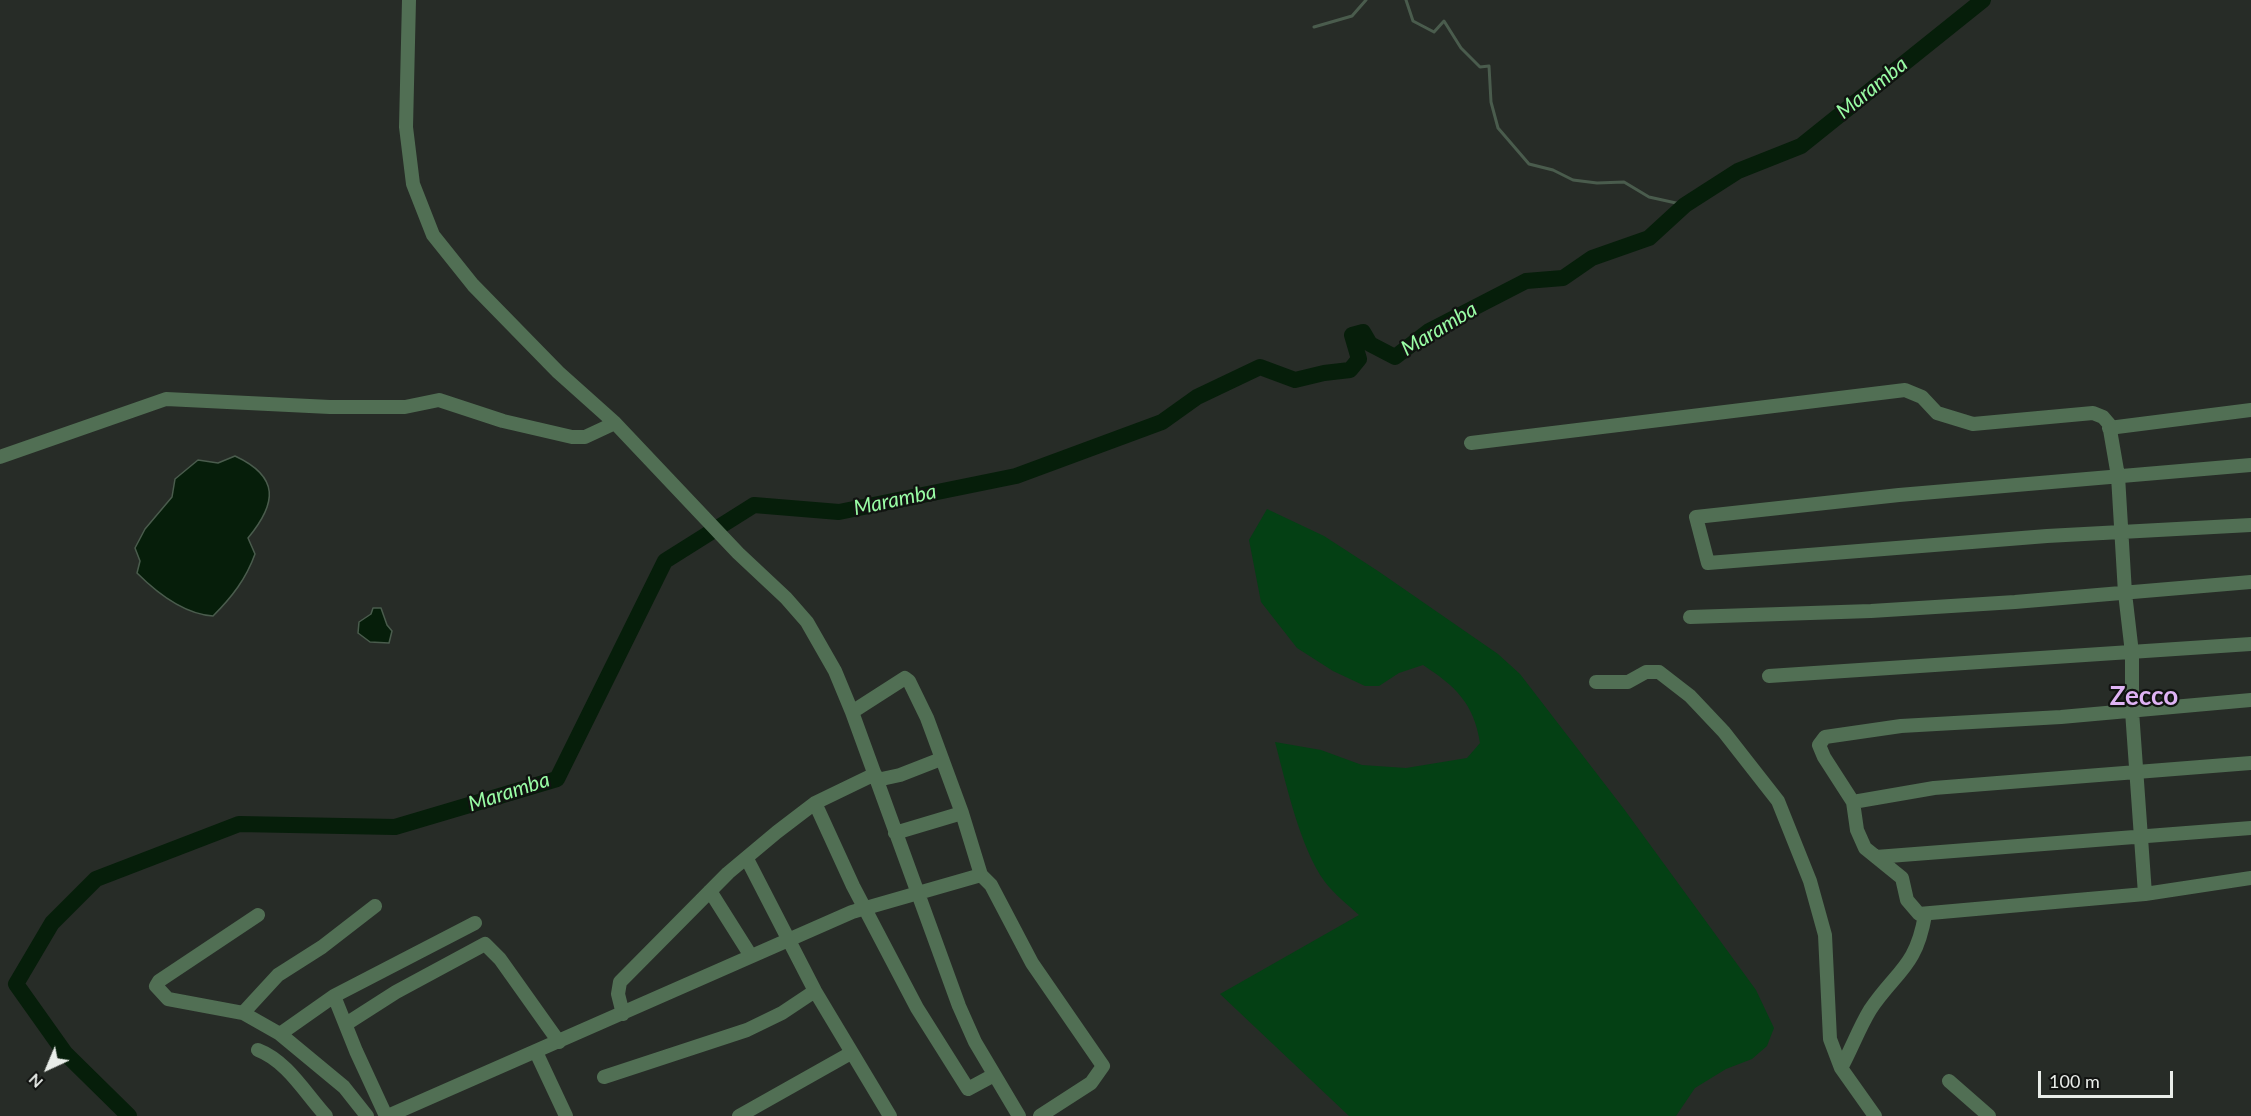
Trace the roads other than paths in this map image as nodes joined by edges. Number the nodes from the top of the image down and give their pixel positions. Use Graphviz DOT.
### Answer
graph roads {
  1 [pos="409,0"];
  2 [pos="2251,410"];
  3 [pos="615,423"];
  4 [pos="2109,428"];
  5 [pos="1471,443"];
  6 [pos="0,457"];
  7 [pos="2251,465"];
  8 [pos="2118,476"];
  9 [pos="2251,525"];
  10 [pos="2121,532"];
  11 [pos="2251,582"];
  12 [pos="2125,593"];
  13 [pos="1690,617"];
  14 [pos="2251,644"];
  15 [pos="2132,653"];
  16 [pos="1769,676"];
  17 [pos="1596,682"];
  18 [pos="2251,700"];
  19 [pos="2132,711"];
  20 [pos="852,712"];
  21 [pos="941,759"];
  22 [pos="2251,763"];
  23 [pos="2136,772"];
  24 [pos="876,777"];
  25 [pos="1852,802"];
  26 [pos="815,803"];
  27 [pos="962,813"];
  28 [pos="2251,828"];
  29 [pos="895,833"];
  30 [pos="2141,836"];
  31 [pos="1876,857"];
  32 [pos="747,859"];
  33 [pos="981,875"];
  34 [pos="2251,878"];
  35 [pos="710,891"];
  36 [pos="918,892"];
  37 [pos="2145,894"];
  38 [pos="375,906"];
  39 [pos="866,908"];
  40 [pos="258,915"];
  41 [pos="1925,915"];
  42 [pos="475,923"];
  43 [pos="788,940"];
  44 [pos="751,957"];
  45 [pos="814,991"];
  46 [pos="334,996"];
  47 [pos="243,1013"];
  48 [pos="623,1014"];
  49 [pos="346,1024"];
  50 [pos="280,1034"];
  51 [pos="559,1042"];
  52 [pos="258,1050"];
  53 [pos="536,1052"];
  54 [pos="851,1053"];
  55 [pos="1841,1068"];
  56 [pos="994,1075"];
  57 [pos="604,1077"];
  58 [pos="1949,1081"];
  59 [pos="326,1116"];
  60 [pos="367,1116"];
  61 [pos="387,1116"];
  62 [pos="566,1116"];
  63 [pos="739,1116"];
  64 [pos="890,1116"];
  65 [pos="1019,1116"];
  66 [pos="1040,1116"];
  67 [pos="1875,1116"];
  68 [pos="1989,1116"];
  1 -- 3 [label="street"];
  2 -- 4 [label="street"];
  3 -- 6 [label="street"];
  3 -- 20 [label="street"];
  4 -- 5 [label="street"];
  4 -- 8 [label="street"];
  7 -- 8 [label="street"];
  8 -- 10 [label="street"];
  8 -- 10 [label="street"];
  9 -- 10 [label="street"];
  10 -- 12 [label="street"];
  11 -- 12 [label="street"];
  12 -- 13 [label="street"];
  12 -- 15 [label="street"];
  14 -- 15 [label="street"];
  15 -- 16 [label="street"];
  15 -- 19 [label="street"];
  17 -- 55 [label="street"];
  18 -- 19 [label="street"];
  19 -- 23 [label="street"];
  19 -- 25 [label="street"];
  20 -- 21 [label="street"];
  20 -- 24 [label="street"];
  21 -- 24 [label="street"];
  21 -- 27 [label="street"];
  22 -- 23 [label="street"];
  23 -- 25 [label="street"];
  23 -- 30 [label="street"];
  24 -- 26 [label="street"];
  24 -- 29 [label="street"];
  25 -- 31 [label="street"];
  26 -- 32 [label="street"];
  26 -- 39 [label="street"];
  27 -- 29 [label="street"];
  27 -- 33 [label="street"];
  28 -- 30 [label="street"];
  29 -- 36 [label="street"];
  30 -- 31 [label="street"];
  30 -- 37 [label="street"];
  31 -- 41 [label="street"];
  32 -- 35 [label="street"];
  32 -- 43 [label="street"];
  33 -- 36 [label="street"];
  33 -- 66 [label="street"];
  34 -- 37 [label="street"];
  35 -- 44 [label="street"];
  35 -- 48 [label="street"];
  36 -- 39 [label="street"];
  36 -- 56 [label="street"];
  37 -- 41 [label="street"];
  38 -- 47 [label="street"];
  39 -- 43 [label="street"];
  39 -- 56 [label="street"];
  40 -- 47 [label="street"];
  41 -- 55 [label="street"];
  42 -- 46 [label="street"];
  43 -- 44 [label="street"];
  43 -- 45 [label="street"];
  44 -- 48 [label="street"];
  45 -- 54 [label="street"];
  45 -- 57 [label="street"];
  46 -- 49 [label="street"];
  46 -- 50 [label="street"];
  47 -- 50 [label="street"];
  48 -- 51 [label="street"];
  49 -- 51 [label="street"];
  49 -- 61 [label="street"];
  50 -- 60 [label="street"];
  51 -- 53 [label="street"];
  52 -- 59 [label="street"];
  53 -- 61 [label="street"];
  53 -- 62 [label="street"];
  54 -- 63 [label="street"];
  54 -- 64 [label="street"];
  55 -- 67 [label="street"];
  56 -- 65 [label="street"];
  58 -- 68 [label="street"];
}
